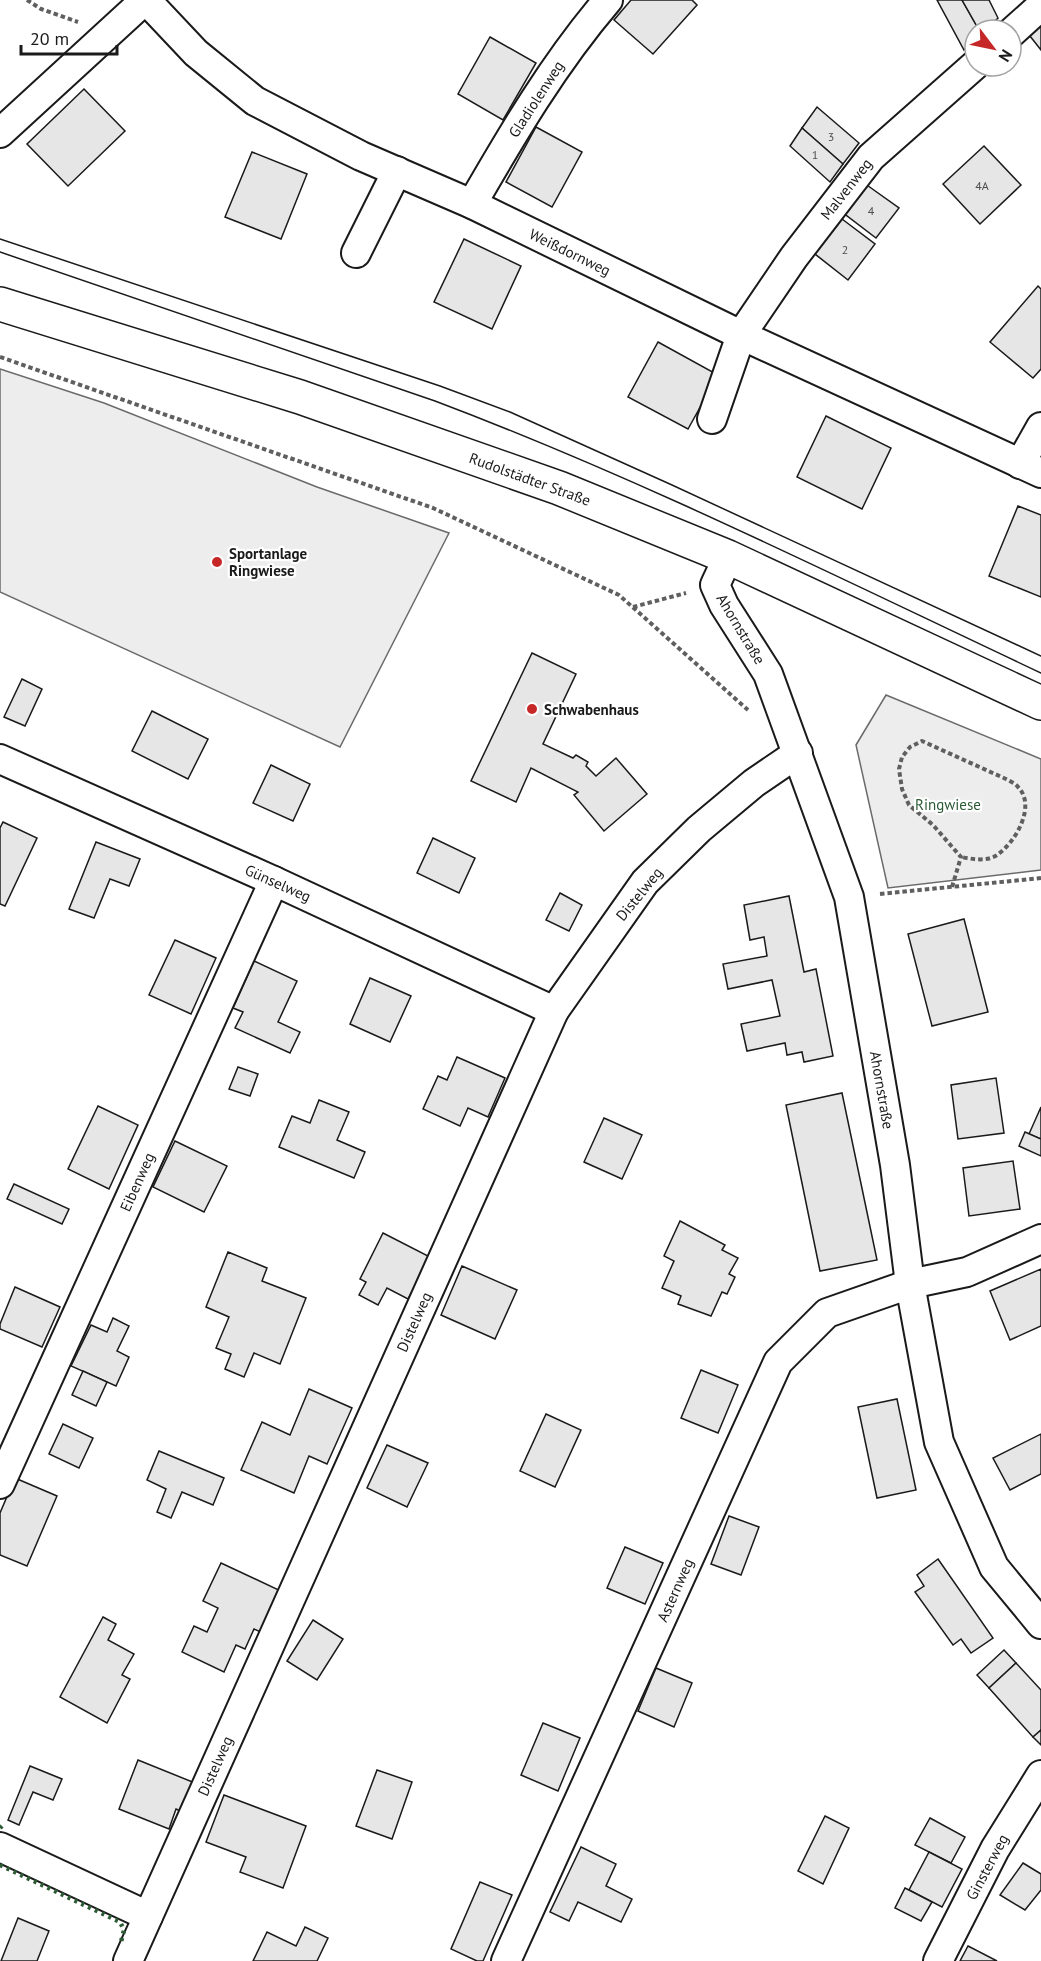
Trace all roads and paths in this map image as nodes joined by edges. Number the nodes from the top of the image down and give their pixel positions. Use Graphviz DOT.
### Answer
graph roads {
  1 [pos="27,0"];
  2 [pos="146,0"];
  3 [pos="608,0"];
  4 [pos="1041,6"];
  5 [pos="1023,22"];
  6 [pos="117,26"];
  7 [pos="963,76"];
  8 [pos="0,133"];
  9 [pos="397,171"];
  10 [pos="472,204"];
  11 [pos="356,253"];
  12 [pos="0,304"];
  13 [pos="741,335"];
  14 [pos="0,357"];
  15 [pos="712,419"];
  16 [pos="1041,427"];
  17 [pos="1031,469"];
  18 [pos="722,571"];
  19 [pos="632,608"];
  20 [pos="1041,703"];
  21 [pos="753,714"];
  22 [pos="798,753"];
  23 [pos="0,759"];
  24 [pos="961,857"];
  25 [pos="1041,878"];
  26 [pos="274,881"];
  27 [pos="952,887"];
  28 [pos="849,897"];
  29 [pos="554,1011"];
  30 [pos="1041,1239"];
  31 [pos="910,1284"];
  32 [pos="0,1484"];
  33 [pos="1041,1624"];
  34 [pos="1041,1775"];
  35 [pos="0,1847"];
  36 [pos="148,1916"];
  37 [pos="128,1961"];
  38 [pos="506,1961"];
  39 [pos="938,1961"];
  1 -- 6 [label="path"];
  2 -- 6 [label="street"];
  2 -- 9 [label="street, Weißdornweg"];
  3 -- 10 [label="street, Gladiolenweg"];
  4 -- 5 [label="street"];
  6 -- 8 [label="street"];
  7 -- 13 [label="street, Malvenweg"];
  9 -- 10 [label="street, Weißdornweg"];
  9 -- 11 [label="street"];
  10 -- 13 [label="street, Weißdornweg"];
  12 -- 18 [label="main road, Rudolstädter Straße"];
  13 -- 15 [label="street"];
  13 -- 17 [label="street, Weißdornweg"];
  14 -- 19 [label="path"];
  16 -- 17 [label="street"];
  18 -- 19 [label="path"];
  18 -- 20 [label="main road, Rudolstädter Straße"];
  18 -- 22 [label="street, Ahornstraße"];
  19 -- 21 [label="path"];
  22 -- 28 [label="street, Ahornstraße"];
  22 -- 29 [label="street, Distelweg"];
  23 -- 26 [label="street, Günselweg"];
  24 -- 24 [label="path"];
  24 -- 27 [label="path"];
  25 -- 27 [label="path"];
  26 -- 29 [label="street, Günselweg"];
  26 -- 32 [label="street, Eibenweg"];
  27 -- 28 [label="path"];
  28 -- 31 [label="street, Ahornstraße"];
  29 -- 36 [label="street, Distelweg"];
  30 -- 31 [label="street, Asternweg"];
  31 -- 33 [label="street, Ahornstraße"];
  31 -- 38 [label="street, Asternweg"];
  34 -- 39 [label="street, Ginsterweg"];
  35 -- 36 [label="street"];
  36 -- 37 [label="street, Distelweg"];
}
